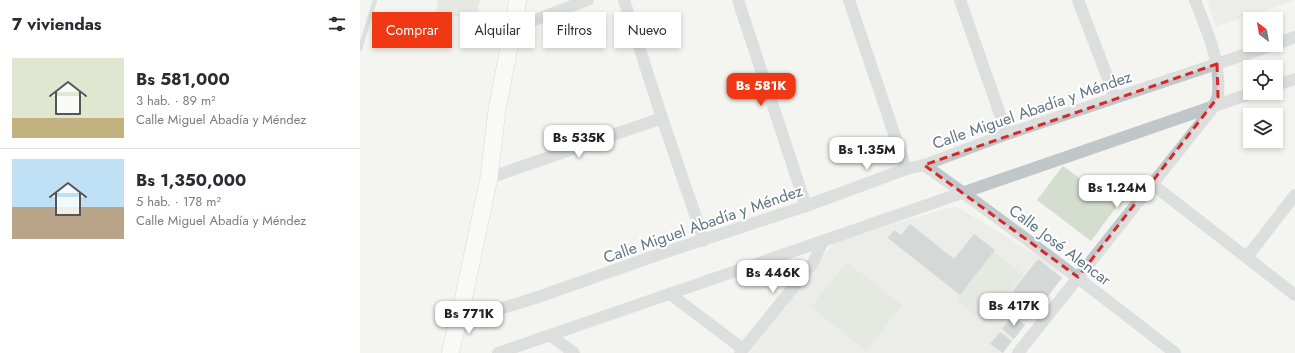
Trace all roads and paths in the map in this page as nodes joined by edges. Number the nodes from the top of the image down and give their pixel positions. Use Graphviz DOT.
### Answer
graph roads {
  1 [pos="518,0"];
  2 [pos="588,0"];
  3 [pos="624,0"];
  4 [pos="738,0"];
  5 [pos="849,0"];
  6 [pos="960,0"];
  7 [pos="1078,0"];
  8 [pos="1195,0"];
  9 [pos="516,12"];
  10 [pos="535,20"];
  11 [pos="1295,37"];
  12 [pos="1283,41"];
  13 [pos="509,48"];
  14 [pos="1252,52"];
  15 [pos="1217,64"];
  16 [pos="1295,78"];
  17 [pos="1283,82"];
  18 [pos="1243,96"];
  19 [pos="1115,98"];
  20 [pos="1213,106"];
  21 [pos="662,118"];
  22 [pos="1007,134"];
  23 [pos="924,165"];
  24 [pos="906,169"];
  25 [pos="489,178"];
  26 [pos="1152,184"];
  27 [pos="964,192"];
  28 [pos="1295,195"];
  29 [pos="806,206"];
  30 [pos="703,241"];
  31 [pos="823,241"];
  32 [pos="1247,257"];
  33 [pos="1078,277"];
  34 [pos="670,294"];
  35 [pos="1295,295"];
  36 [pos="461,310"];
  37 [pos="550,335"];
  38 [pos="742,351"];
  39 [pos="450,353"];
  40 [pos="498,353"];
  41 [pos="574,353"];
  42 [pos="1018,353"];
  43 [pos="1175,353"];
  1 -- 9 [label="main road"];
  2 -- 10 [label="street"];
  3 -- 21 [label="street"];
  4 -- 29 [label="street"];
  5 -- 24 [label="street"];
  6 -- 22 [label="street"];
  7 -- 19 [label="street"];
  8 -- 15 [label="street"];
  11 -- 12 [label="street"];
  13 -- 25 [label="main road"];
  14 -- 15 [label="street, Calle Miguel Abadía y Méndez"];
  15 -- 19 [label="street, Calle Miguel Abadía y Méndez"];
  15 -- 20 [label="street"];
  16 -- 17 [label="street"];
  18 -- 20 [label="street"];
  19 -- 22 [label="street, Calle Miguel Abadía y Méndez"];
  20 -- 26 [label="street"];
  20 -- 27 [label="street"];
  21 -- 25 [label="street"];
  21 -- 30 [label="street"];
  22 -- 23 [label="street, Calle Miguel Abadía y Méndez"];
  23 -- 24 [label="street, Calle Miguel Abadía y Méndez"];
  23 -- 27 [label="street, Calle José Alencar"];
  24 -- 29 [label="street, Calle Miguel Abadía y Méndez"];
  25 -- 36 [label="main road"];
  26 -- 32 [label="street"];
  26 -- 33 [label="street"];
  27 -- 31 [label="street"];
  27 -- 33 [label="street, Calle José Alencar"];
  28 -- 32 [label="street"];
  29 -- 30 [label="street, Calle Miguel Abadía y Méndez"];
  30 -- 36 [label="street, Calle Miguel Abadía y Méndez"];
  31 -- 34 [label="street"];
  31 -- 38 [label="street"];
  32 -- 35 [label="street"];
  33 -- 42 [label="street"];
  33 -- 43 [label="street, Calle José Alencar"];
  34 -- 37 [label="street"];
  34 -- 38 [label="street"];
  36 -- 39 [label="main road"];
  37 -- 40 [label="street"];
  37 -- 41 [label="street"];
}
